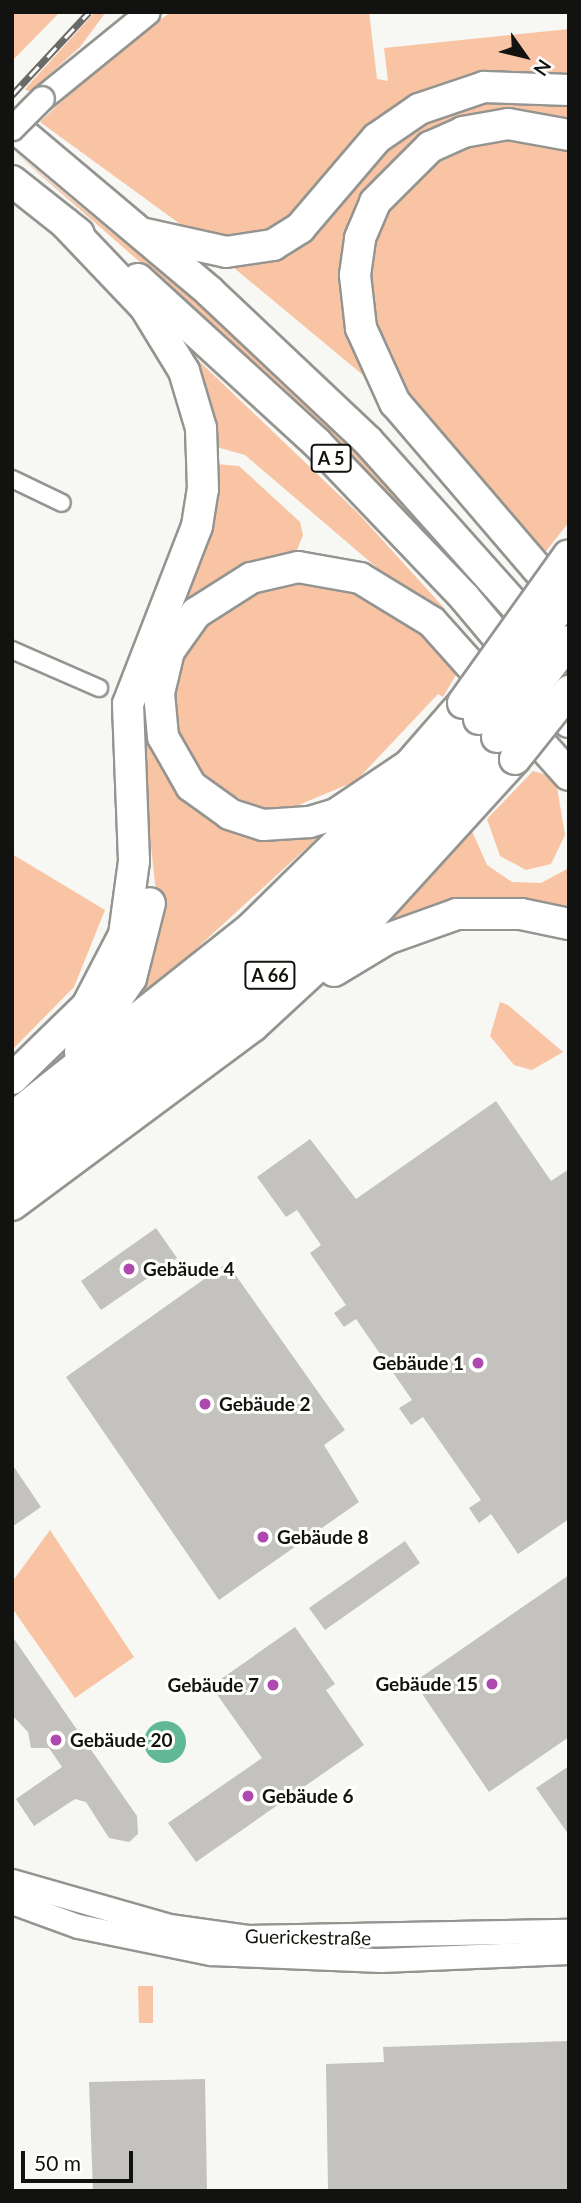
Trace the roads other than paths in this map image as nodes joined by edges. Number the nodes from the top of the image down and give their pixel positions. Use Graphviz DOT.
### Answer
graph roads {
  1 [pos="148,12"];
  2 [pos="569,90"];
  3 [pos="12,126"];
  4 [pos="569,135"];
  5 [pos="12,181"];
  6 [pos="65,223"];
  7 [pos="141,233"];
  8 [pos="12,479"];
  9 [pos="403,479"];
  10 [pos="62,503"];
  11 [pos="568,555"];
  12 [pos="534,567"];
  13 [pos="569,595"];
  14 [pos="569,605"];
  15 [pos="569,641"];
  16 [pos="12,650"];
  17 [pos="569,666"];
  18 [pos="99,688"];
  19 [pos="569,691"];
  20 [pos="569,722"];
  21 [pos="489,729"];
  22 [pos="415,761"];
  23 [pos="569,775"];
  24 [pos="131,790"];
  25 [pos="569,924"];
  26 [pos="253,1026"];
  27 [pos="12,1079"];
  28 [pos="37,1098"];
  29 [pos="12,1118"];
  30 [pos="12,1146"];
  31 [pos="12,1180"];
  32 [pos="12,1205"];
  33 [pos="12,1881"];
  34 [pos="12,1902"];
  35 [pos="569,1931"];
  36 [pos="569,1952"];
  1 -- 3 [label="main road, bridge"];
  2 -- 7 [label="highway"];
  3 -- 7 [label="highway, A 5"];
  4 -- 12 [label="highway"];
  5 -- 6 [label="highway, A 5"];
  6 -- 20 [label="highway, A 5"];
  6 -- 24 [label="highway"];
  7 -- 9 [label="highway, A 5"];
  8 -- 10 [label="street"];
  9 -- 12 [label="highway"];
  9 -- 17 [label="highway, A 5"];
  11 -- 21 [label="highway, bridge"];
  12 -- 14 [label="highway"];
  13 -- 21 [label="highway, A 66, bridge"];
  15 -- 21 [label="highway, A 66, bridge"];
  16 -- 18 [label="street"];
  19 -- 21 [label="highway, bridge"];
  21 -- 22 [label="highway"];
  21 -- 26 [label="highway"];
  21 -- 30 [label="highway, A 66"];
  21 -- 31 [label="highway, A 66"];
  22 -- 23 [label="highway"];
  22 -- 28 [label="highway"];
  24 -- 27 [label="highway"];
  24 -- 28 [label="highway"];
  25 -- 26 [label="highway"];
  26 -- 32 [label="highway"];
  28 -- 29 [label="highway"];
  33 -- 35 [label="main road, Guerickestraße"];
  34 -- 36 [label="main road, Guerickestraße"];
}
